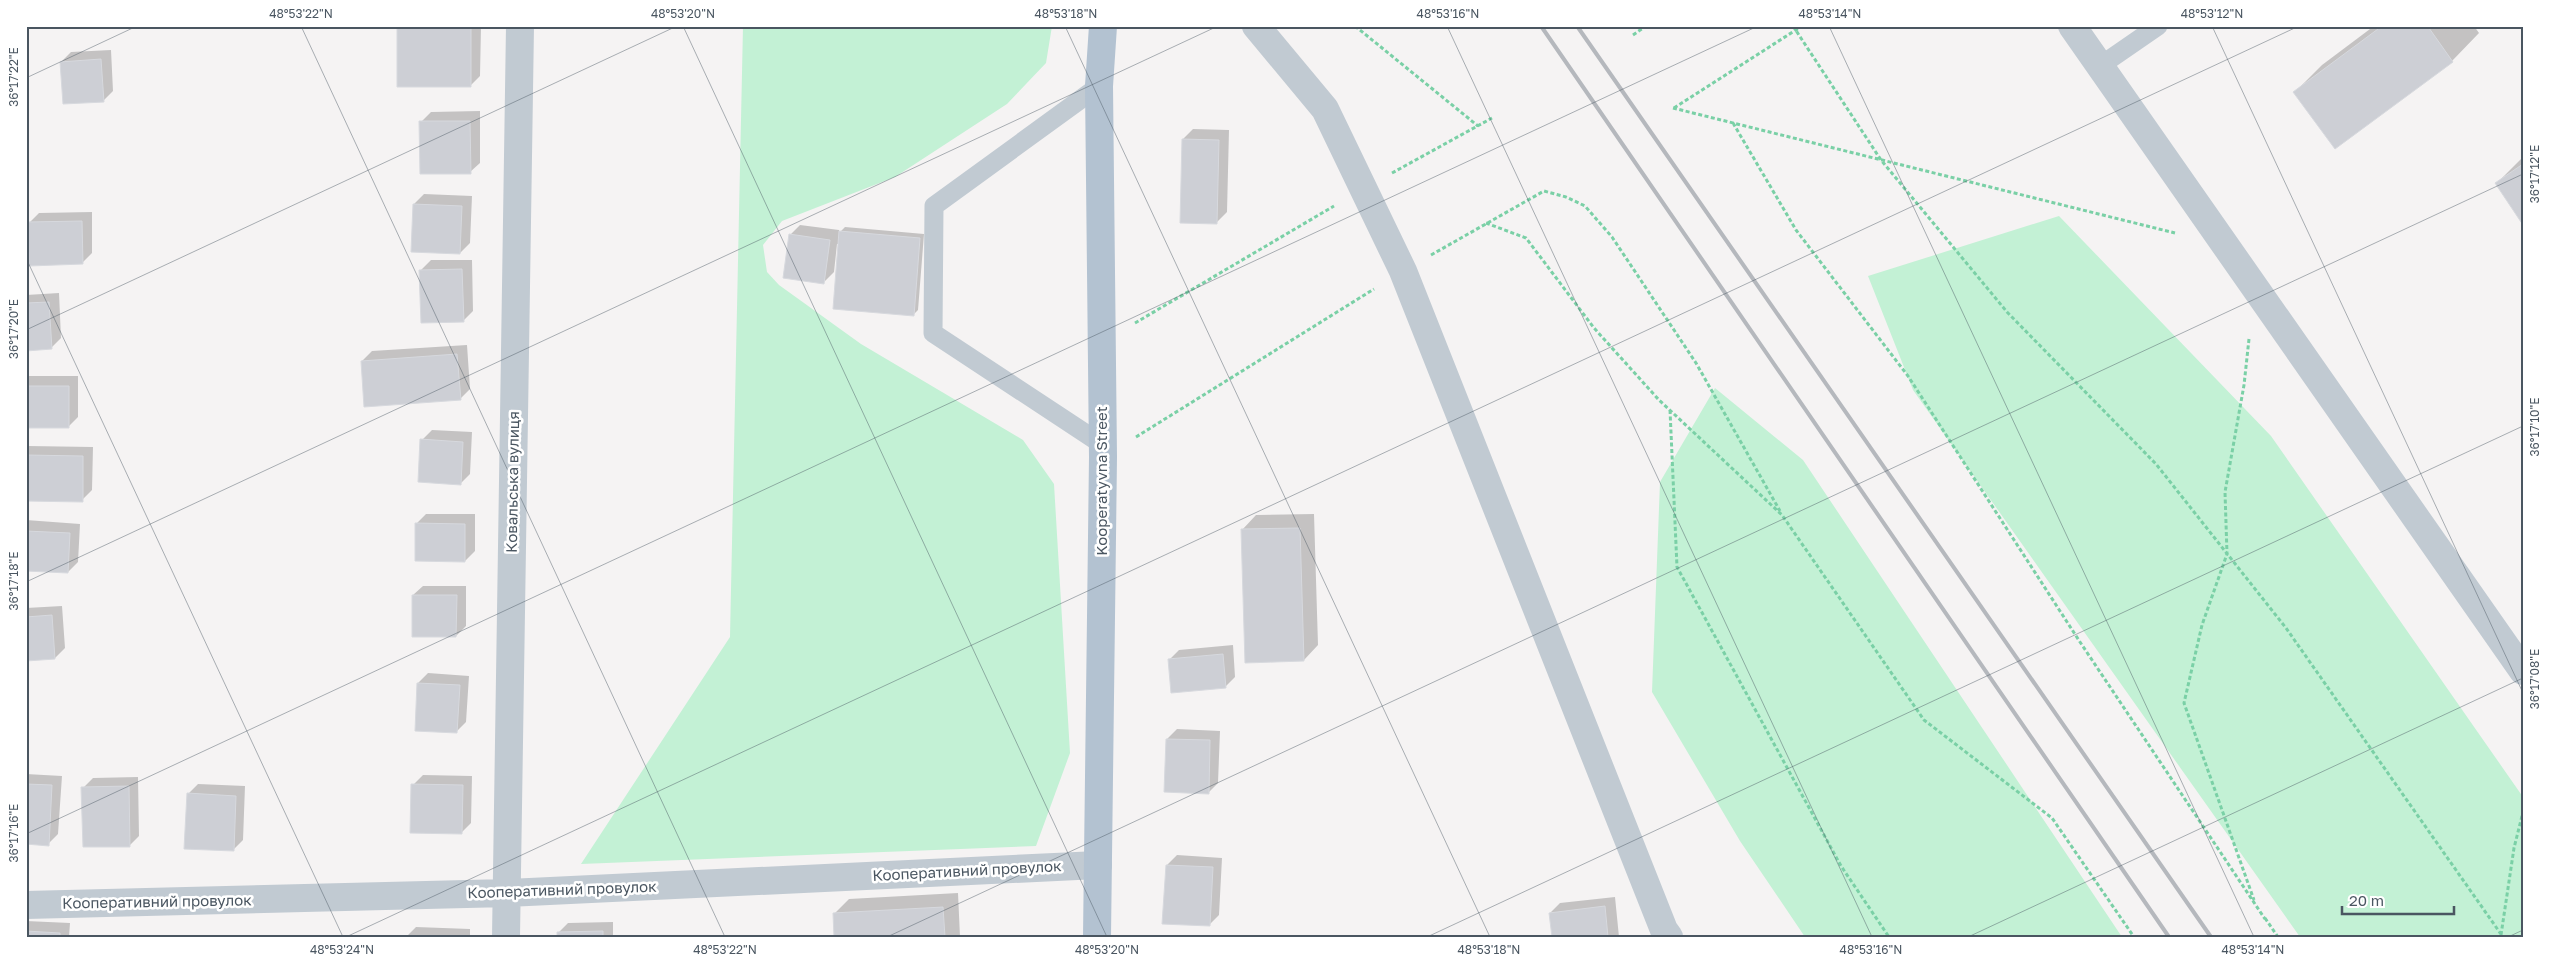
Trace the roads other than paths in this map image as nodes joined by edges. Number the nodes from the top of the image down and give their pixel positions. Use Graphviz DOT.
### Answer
graph roads {
  1 [pos="520,26"];
  2 [pos="1103,26"];
  3 [pos="1256,26"];
  4 [pos="2072,26"];
  5 [pos="2158,26"];
  6 [pos="2100,66"];
  7 [pos="1099,86"];
  8 [pos="1103,451"];
  9 [pos="2523,671"];
  10 [pos="1098,864"];
  11 [pos="507,893"];
  12 [pos="26,905"];
  13 [pos="1666,935"];
  14 [pos="506,937"];
  15 [pos="1097,937"];
  1 -- 11 [label="street, Ковальська вулиця"];
  2 -- 7 [label="main road, Kooperatyvna Street"];
  3 -- 13 [label="street"];
  4 -- 6 [label="street"];
  5 -- 6 [label="lane"];
  6 -- 9 [label="street"];
  7 -- 8 [label="main road, Kooperatyvna Street"];
  7 -- 8 [label="lane"];
  8 -- 10 [label="main road, Kooperatyvna Street"];
  10 -- 11 [label="street, Кооперативний провулок"];
  10 -- 15 [label="main road, Kooperatyvna Street"];
  11 -- 12 [label="street, Кооперативний провулок"];
  11 -- 14 [label="street, Ковальська вулиця"];
}
